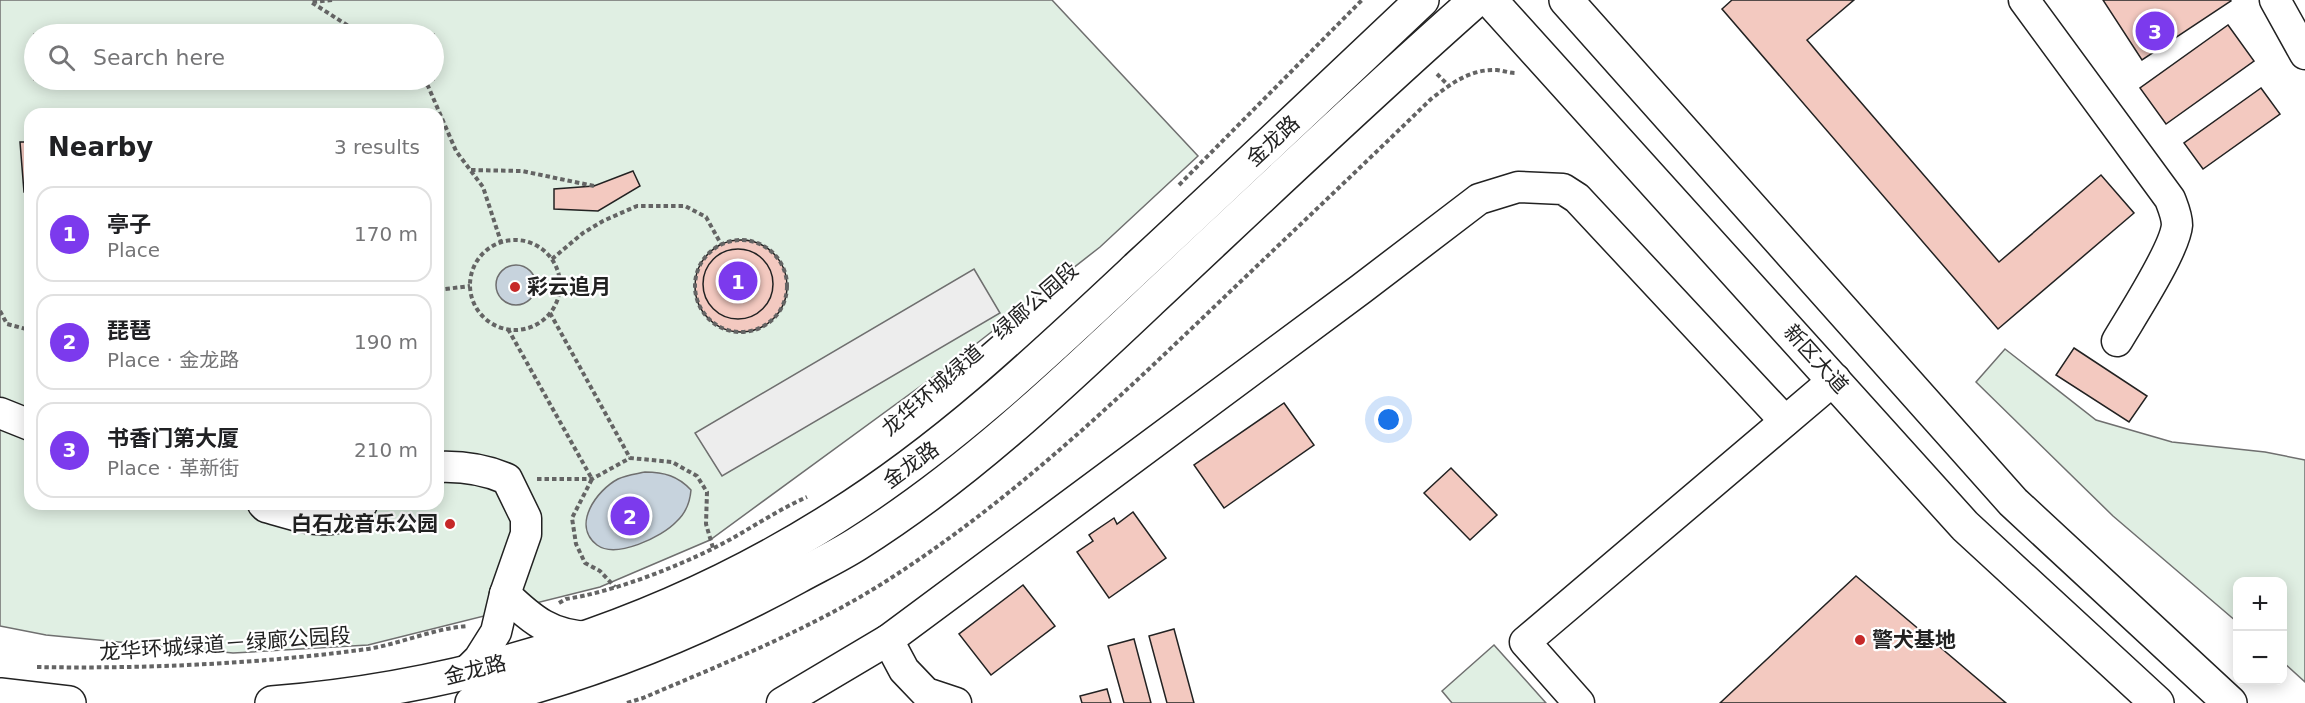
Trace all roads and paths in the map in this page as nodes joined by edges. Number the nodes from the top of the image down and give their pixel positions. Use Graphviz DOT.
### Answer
graph roads {
  1 [pos="332,0"];
  2 [pos="1363,0"];
  3 [pos="1422,0"];
  4 [pos="1476,0"];
  5 [pos="1490,0"];
  6 [pos="1566,0"];
  7 [pos="2024,0"];
  8 [pos="2275,0"];
  9 [pos="1368,4"];
  10 [pos="345,24"];
  11 [pos="2305,54"];
  12 [pos="1430,68"];
  13 [pos="1449,86"];
  14 [pos="430,90"];
  15 [pos="437,108"];
  16 [pos="444,123"];
  17 [pos="470,170"];
  18 [pos="1178,185"];
  19 [pos="594,186"];
  20 [pos="501,242"];
  21 [pos="721,244"];
  22 [pos="552,259"];
  23 [pos="470,286"];
  24 [pos="444,289"];
  25 [pos="0,311"];
  26 [pos="550,313"];
  27 [pos="24,328"];
  28 [pos="508,329"];
  29 [pos="2116,341"];
  30 [pos="1835,379"];
  31 [pos="0,413"];
  32 [pos="1785,421"];
  33 [pos="24,423"];
  34 [pos="630,458"];
  35 [pos="444,467"];
  36 [pos="507,479"];
  37 [pos="592,479"];
  38 [pos="810,495"];
  39 [pos="277,510"];
  40 [pos="355,510"];
  41 [pos="713,548"];
  42 [pos="615,586"];
  43 [pos="505,594"];
  44 [pos="553,606"];
  45 [pos="469,626"];
  46 [pos="590,637"];
  47 [pos="888,640"];
  48 [pos="34,667"];
  49 [pos="468,688"];
  50 [pos="0,695"];
  51 [pos="69,703"];
  52 [pos="272,703"];
  53 [pos="782,703"];
  54 [pos="956,703"];
  55 [pos="1580,703"];
  56 [pos="2157,703"];
  57 [pos="2230,703"];
  1 -- 10 [label="path"];
  2 -- 9 [label="path"];
  2 -- 18 [label="path"];
  3 -- 46 [label="main road, 金龙路"];
  4 -- 49 [label="main road, 金龙路"];
  5 -- 30 [label="main road, 新区大道"];
  6 -- 57 [label="main road"];
  7 -- 29 [label="street"];
  8 -- 11 [label="street"];
  12 -- 13 [label="path"];
  14 -- 15 [label="path"];
  16 -- 17 [label="path"];
  17 -- 19 [label="path"];
  17 -- 20 [label="path"];
  20 -- 22 [label="path"];
  20 -- 23 [label="path"];
  21 -- 21 [label="path"];
  21 -- 22 [label="path"];
  22 -- 26 [label="path"];
  23 -- 24 [label="path"];
  23 -- 28 [label="path"];
  25 -- 27 [label="path"];
  26 -- 28 [label="path"];
  26 -- 34 [label="path"];
  28 -- 37 [label="path"];
  30 -- 32 [label="street"];
  30 -- 56 [label="main road, 新区大道"];
  31 -- 33 [label="street"];
  32 -- 47 [label="street"];
  32 -- 55 [label="street"];
  34 -- 37 [label="path"];
  34 -- 41 [label="path"];
  35 -- 36 [label="street"];
  36 -- 37 [label="path"];
  36 -- 43 [label="street"];
  37 -- 42 [label="path"];
  38 -- 41 [label="path"];
  39 -- 40 [label="street"];
  41 -- 42 [label="path"];
  42 -- 44 [label="path"];
  43 -- 46 [label="street"];
  43 -- 49 [label="street"];
  45 -- 48 [label="path, 龙华环城绿道－绿廊公园段"];
  46 -- 49 [label="main road, 金龙路"];
  47 -- 53 [label="street"];
  47 -- 54 [label="street"];
  49 -- 52 [label="main road, 金龙路"];
  50 -- 51 [label="main road"];
}
